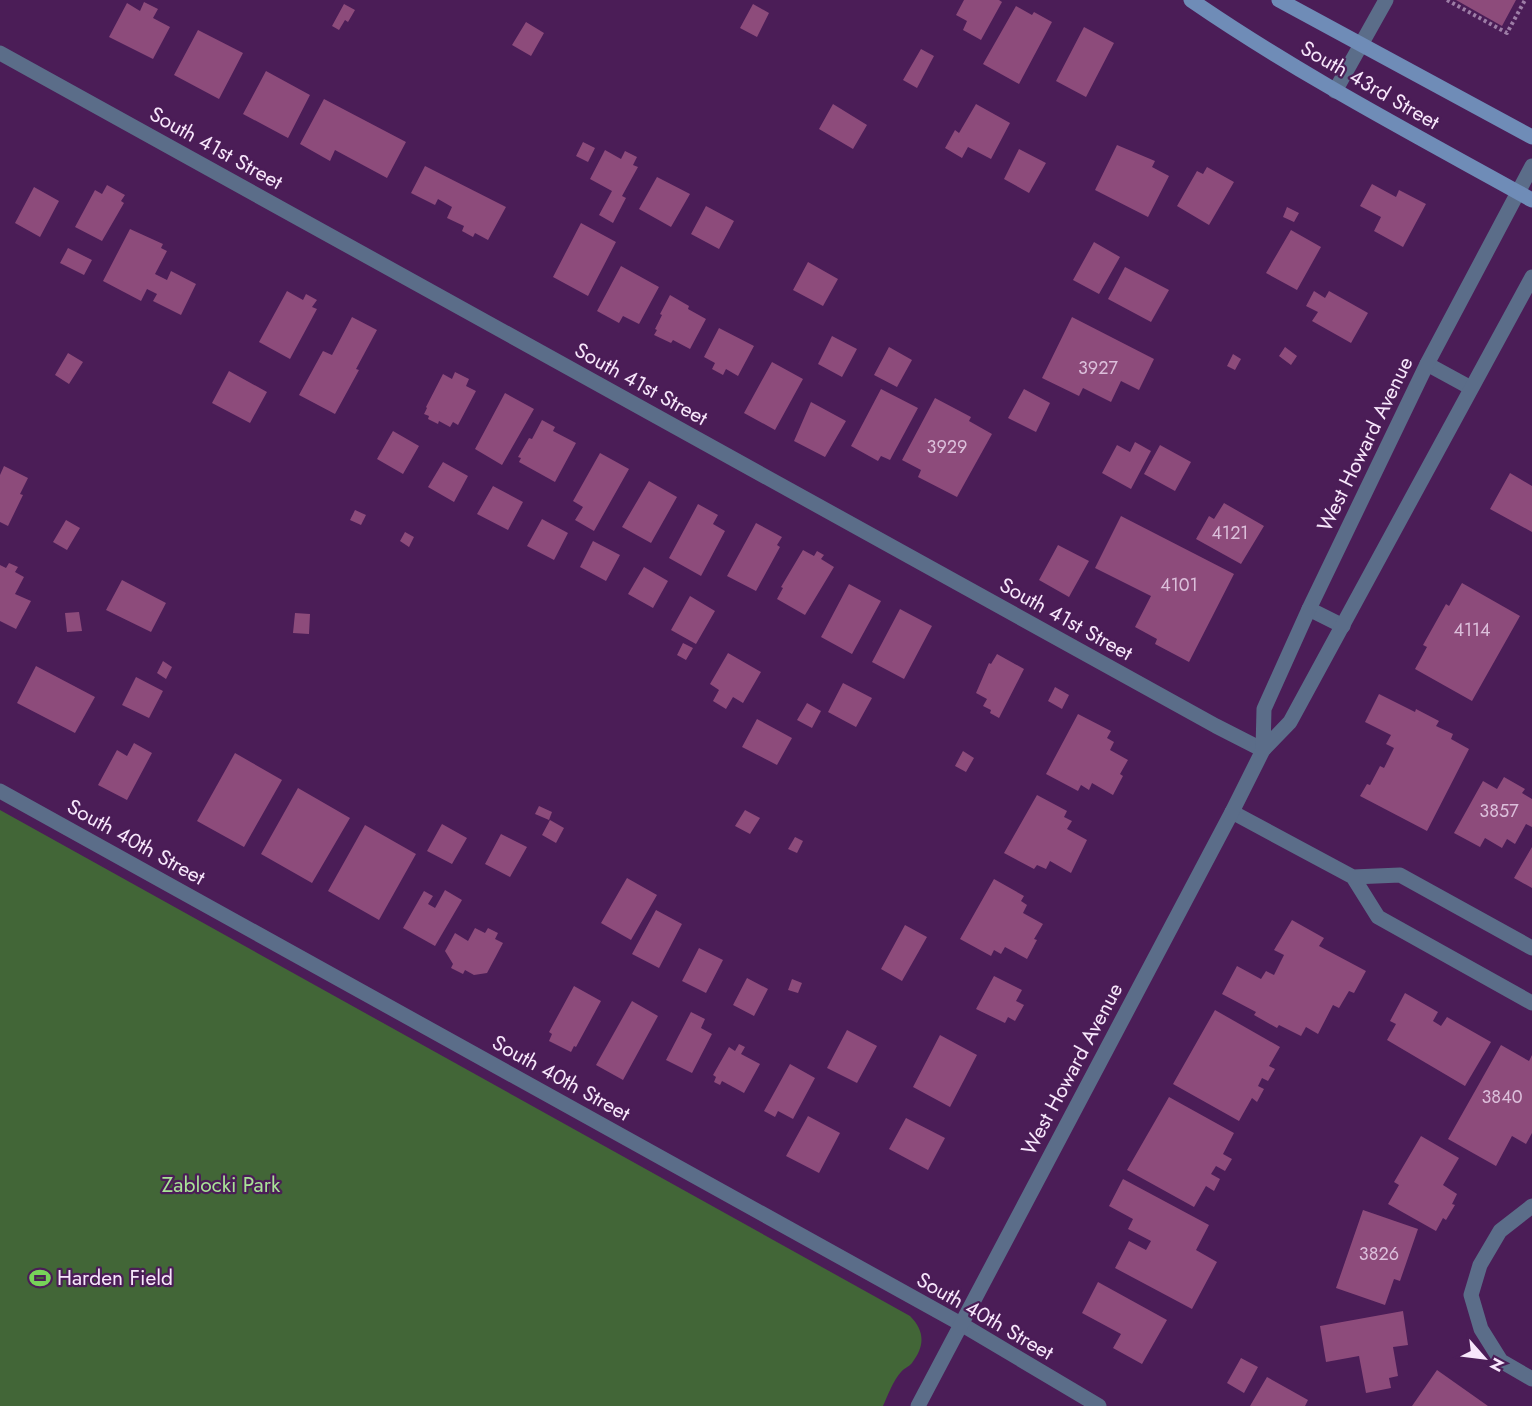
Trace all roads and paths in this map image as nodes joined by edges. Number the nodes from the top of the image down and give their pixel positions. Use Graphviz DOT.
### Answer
graph roads {
  1 [pos="1191,0"];
  2 [pos="1279,0"];
  3 [pos="1386,0"];
  4 [pos="1448,0"];
  5 [pos="1525,0"];
  6 [pos="1360,43"];
  7 [pos="0,53"];
  8 [pos="1335,91"];
  9 [pos="1532,137"];
  10 [pos="1532,166"];
  11 [pos="1518,192"];
  12 [pos="1532,200"];
  13 [pos="1532,277"];
  14 [pos="1426,364"];
  15 [pos="1472,388"];
  16 [pos="1309,609"];
  17 [pos="1343,626"];
  18 [pos="1263,750"];
  19 [pos="0,791"];
  20 [pos="1232,812"];
  21 [pos="1353,877"];
  22 [pos="1532,948"];
  23 [pos="1532,1003"];
  24 [pos="1532,1206"];
  25 [pos="961,1324"];
  26 [pos="1532,1379"];
  27 [pos="918,1406"];
  28 [pos="1099,1406"];
  1 -- 8 [label="main road, South 43rd Street"];
  2 -- 6 [label="main road, South 43rd Street"];
  3 -- 6 [label="street"];
  4 -- 5 [label="path"];
  6 -- 8 [label="street"];
  6 -- 9 [label="main road, South 43rd Street"];
  7 -- 18 [label="street, South 41st Street"];
  8 -- 11 [label="main road, South 43rd Street"];
  10 -- 11 [label="street, West Howard Avenue"];
  11 -- 12 [label="main road, South 43rd Street"];
  11 -- 14 [label="street, West Howard Avenue"];
  13 -- 15 [label="street, West Howard Avenue"];
  14 -- 15 [label="street"];
  14 -- 16 [label="street, West Howard Avenue"];
  15 -- 17 [label="street, West Howard Avenue"];
  16 -- 17 [label="street"];
  16 -- 18 [label="street, West Howard Avenue"];
  17 -- 18 [label="street, West Howard Avenue"];
  18 -- 20 [label="street, West Howard Avenue"];
  19 -- 25 [label="street, South 40th Street"];
  20 -- 21 [label="street"];
  20 -- 25 [label="street, West Howard Avenue"];
  21 -- 22 [label="street"];
  21 -- 23 [label="street"];
  24 -- 26 [label="street"];
  25 -- 27 [label="street, West Howard Avenue"];
  25 -- 28 [label="street, South 40th Street"];
}
